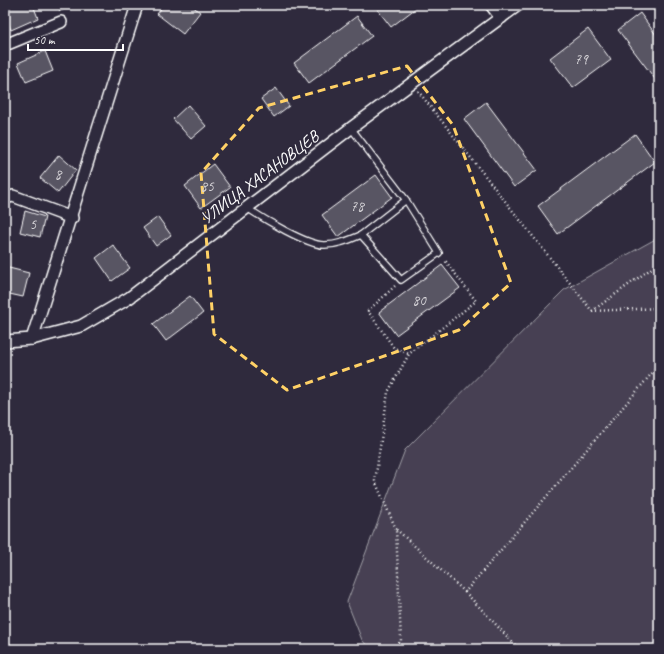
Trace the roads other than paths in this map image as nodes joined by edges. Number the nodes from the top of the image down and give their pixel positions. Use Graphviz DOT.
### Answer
graph roads {
  1 [pos="137,5"];
  2 [pos="491,5"];
  3 [pos="518,5"];
  4 [pos="501,18"];
  5 [pos="61,22"];
  6 [pos="5,45"];
  7 [pos="351,128"];
  8 [pos="5,198"];
  9 [pos="406,200"];
  10 [pos="247,208"];
  11 [pos="72,218"];
  12 [pos="361,235"];
  13 [pos="32,339"];
  14 [pos="5,341"];
  1 -- 11 [label="street"];
  2 -- 4 [label="street"];
  3 -- 4 [label="street, УЛИЦА ХАСАНОВЦЕВ"];
  4 -- 7 [label="street, УЛИЦА ХАСАНОВЦЕВ"];
  5 -- 6 [label="street"];
  7 -- 9 [label="lane"];
  7 -- 10 [label="street, УЛИЦА ХАСАНОВЦЕВ"];
  8 -- 11 [label="street"];
  9 -- 12 [label="lane"];
  9 -- 12 [label="lane"];
  10 -- 12 [label="lane"];
  10 -- 13 [label="street, УЛИЦА ХАСАНОВЦЕВ"];
  11 -- 13 [label="street"];
  13 -- 14 [label="street, УЛИЦА ХАСАНОВЦЕВ"];
}
